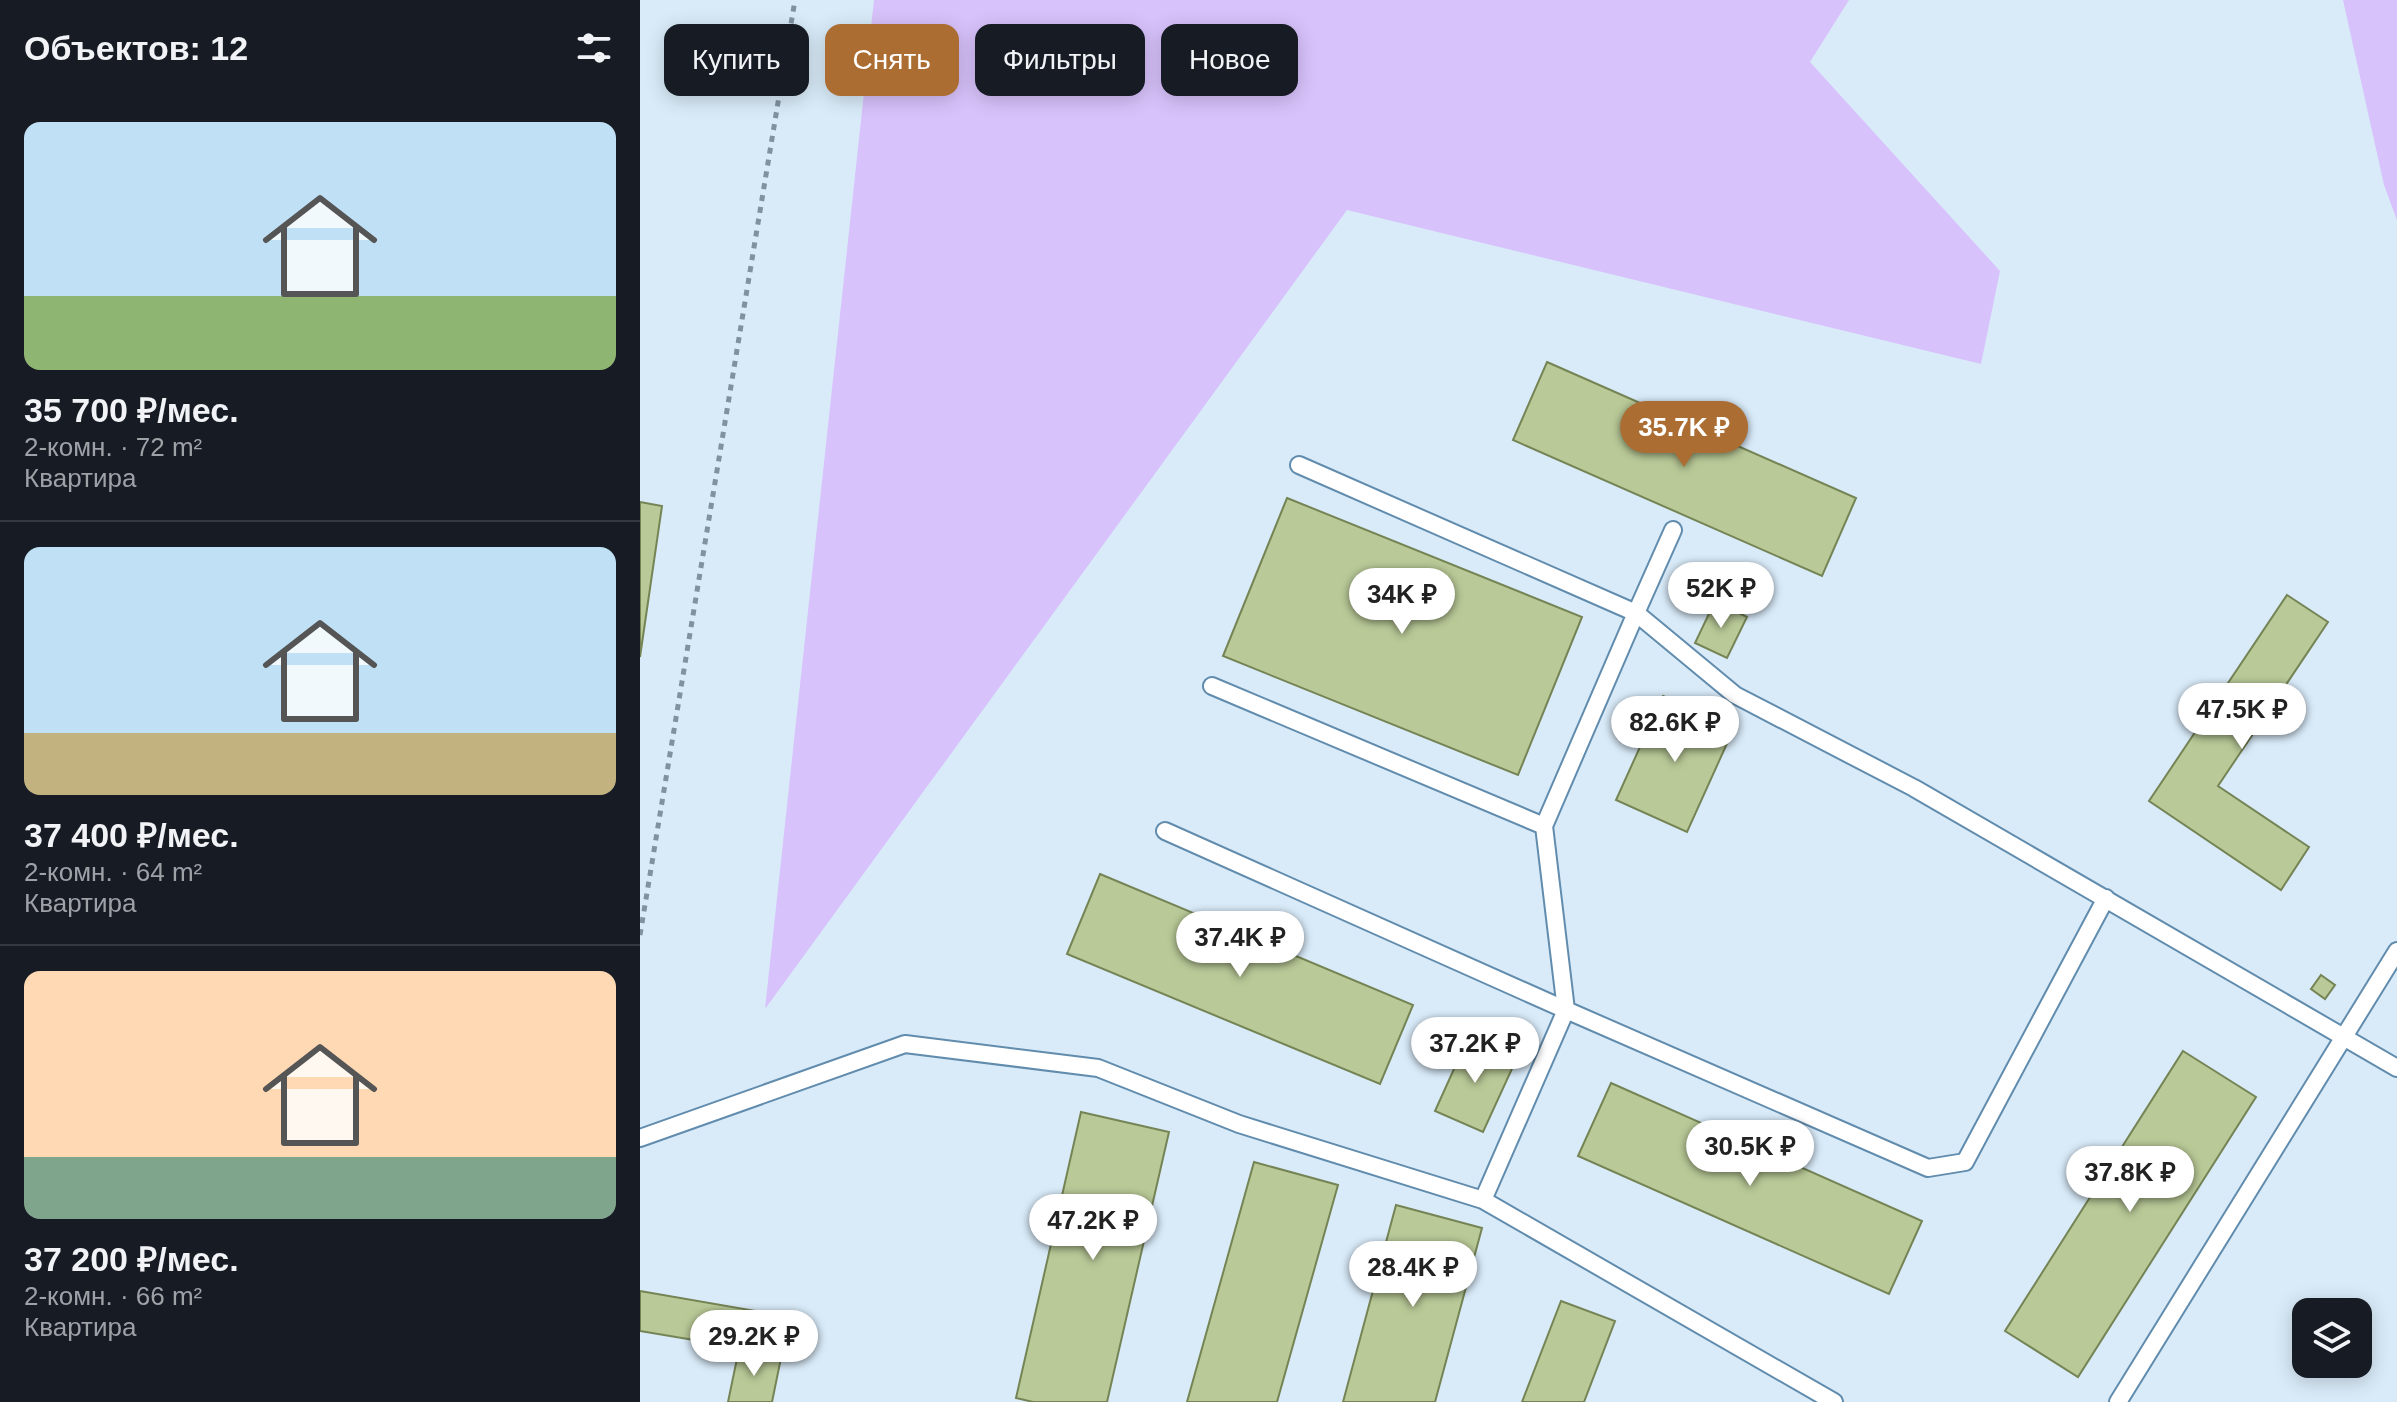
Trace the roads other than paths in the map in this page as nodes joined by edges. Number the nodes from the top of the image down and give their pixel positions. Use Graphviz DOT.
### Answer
graph roads {
  1 [pos="1299,465"];
  2 [pos="1673,530"];
  3 [pos="1636,613"];
  4 [pos="1212,686"];
  5 [pos="1544,826"];
  6 [pos="1165,831"];
  7 [pos="2106,898"];
  8 [pos="2397,951"];
  9 [pos="1566,1010"];
  10 [pos="2343,1035"];
  11 [pos="2397,1068"];
  12 [pos="640,1138"];
  13 [pos="1483,1200"];
  14 [pos="1834,1402"];
  15 [pos="2118,1402"];
  1 -- 3 [label="lane"];
  2 -- 3 [label="lane"];
  3 -- 5 [label="lane"];
  3 -- 7 [label="lane"];
  4 -- 5 [label="lane"];
  5 -- 9 [label="lane"];
  6 -- 9 [label="lane"];
  7 -- 9 [label="lane"];
  7 -- 10 [label="lane"];
  8 -- 10 [label="lane"];
  9 -- 13 [label="lane"];
  10 -- 11 [label="lane"];
  10 -- 15 [label="lane"];
  12 -- 13 [label="lane"];
  13 -- 14 [label="lane"];
}
